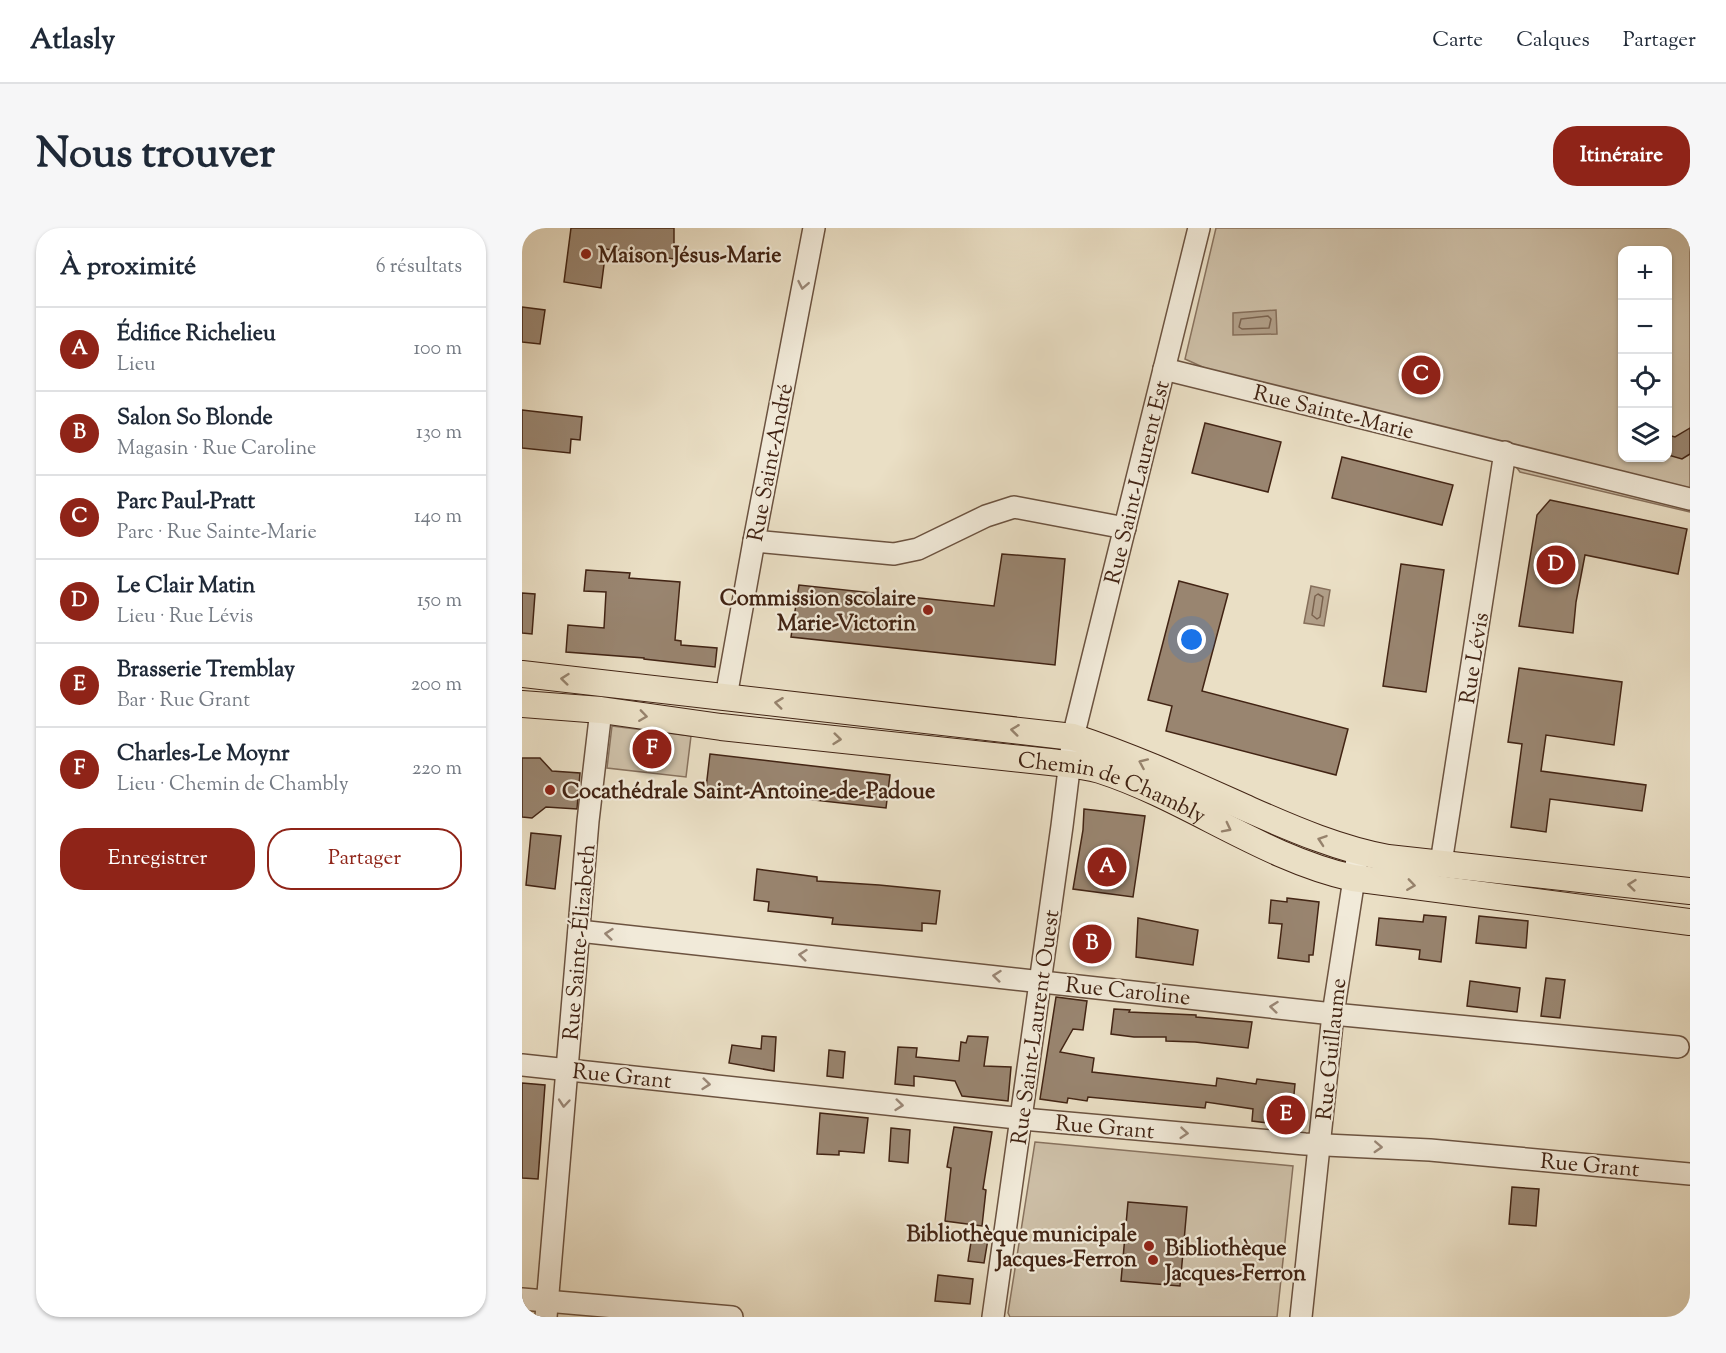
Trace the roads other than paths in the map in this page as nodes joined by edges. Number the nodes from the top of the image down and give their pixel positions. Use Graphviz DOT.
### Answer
graph roads {
  1 [pos="814,228"];
  2 [pos="1200,228"];
  3 [pos="1164,369"];
  4 [pos="1505,452"];
  5 [pos="1690,499"];
  6 [pos="1125,528"];
  7 [pos="754,541"];
  8 [pos="522,674"];
  9 [pos="726,697"];
  10 [pos="522,704"];
  11 [pos="601,710"];
  12 [pos="1073,737"];
  13 [pos="1070,764"];
  14 [pos="1358,853"];
  15 [pos="1441,863"];
  16 [pos="1353,878"];
  17 [pos="1690,891"];
  18 [pos="1690,922"];
  19 [pos="579,931"];
  20 [pos="1041,981"];
  21 [pos="1333,1014"];
  22 [pos="1678,1047"];
  23 [pos="522,1065"];
  24 [pos="567,1069"];
  25 [pos="1021,1118"];
  26 [pos="1320,1144"];
  27 [pos="1690,1174"];
  28 [pos="522,1299"];
  29 [pos="547,1309"];
  30 [pos="732,1317"];
  31 [pos="993,1317"];
  32 [pos="1301,1317"];
  1 -- 7 [label="street, Rue Saint-André, one-way"];
  2 -- 3 [label="street, Rue Saint-Laurent Est"];
  3 -- 4 [label="street, Rue Sainte-Marie"];
  3 -- 6 [label="street, Rue Saint-Laurent Est"];
  4 -- 5 [label="street, Rue Sainte-Marie"];
  4 -- 15 [label="street, Rue Lévis"];
  6 -- 7 [label="street"];
  6 -- 12 [label="street, Rue Saint-Laurent Est"];
  7 -- 9 [label="street, Rue Saint-André"];
  9 -- 8 [label="main road, Chemin de Chambly, one-way"];
  12 -- 9 [label="main road, Chemin de Chambly, one-way"];
  10 -- 11 [label="main road, Chemin de Chambly"];
  11 -- 13 [label="main road, Chemin de Chambly, one-way"];
  11 -- 19 [label="street, Rue Sainte-Élizabeth"];
  12 -- 13 [label="street, Rue Saint-Laurent Ouest"];
  14 -- 12 [label="main road, Chemin de Chambly, one-way"];
  13 -- 16 [label="main road, Chemin de Chambly, one-way"];
  13 -- 20 [label="street, Rue Saint-Laurent Ouest"];
  14 -- 15 [label="main road, Chemin de Chambly"];
  14 -- 16 [label="street, Rue Guillaume"];
  17 -- 15 [label="main road, Chemin de Chambly, one-way"];
  16 -- 18 [label="main road, Chemin de Chambly, one-way"];
  16 -- 21 [label="street, Rue Guillaume"];
  20 -- 19 [label="street, Rue Caroline, one-way"];
  19 -- 24 [label="street, Rue Sainte-Élizabeth"];
  21 -- 20 [label="street, Rue Caroline, one-way"];
  20 -- 25 [label="street, Rue Saint-Laurent Ouest"];
  21 -- 22 [label="street, Rue Caroline"];
  21 -- 26 [label="street, Rue Guillaume"];
  23 -- 24 [label="street, Rue Grant"];
  24 -- 25 [label="street, Rue Grant, one-way"];
  24 -- 29 [label="street, Rue Sainte-Élizabeth, one-way"];
  25 -- 26 [label="street, Rue Grant, one-way"];
  25 -- 31 [label="street, Rue Saint-Laurent Ouest"];
  26 -- 27 [label="street, Rue Grant, one-way"];
  26 -- 32 [label="street, Rue Guillaume"];
  28 -- 29 [label="street"];
  29 -- 30 [label="street"];
}
